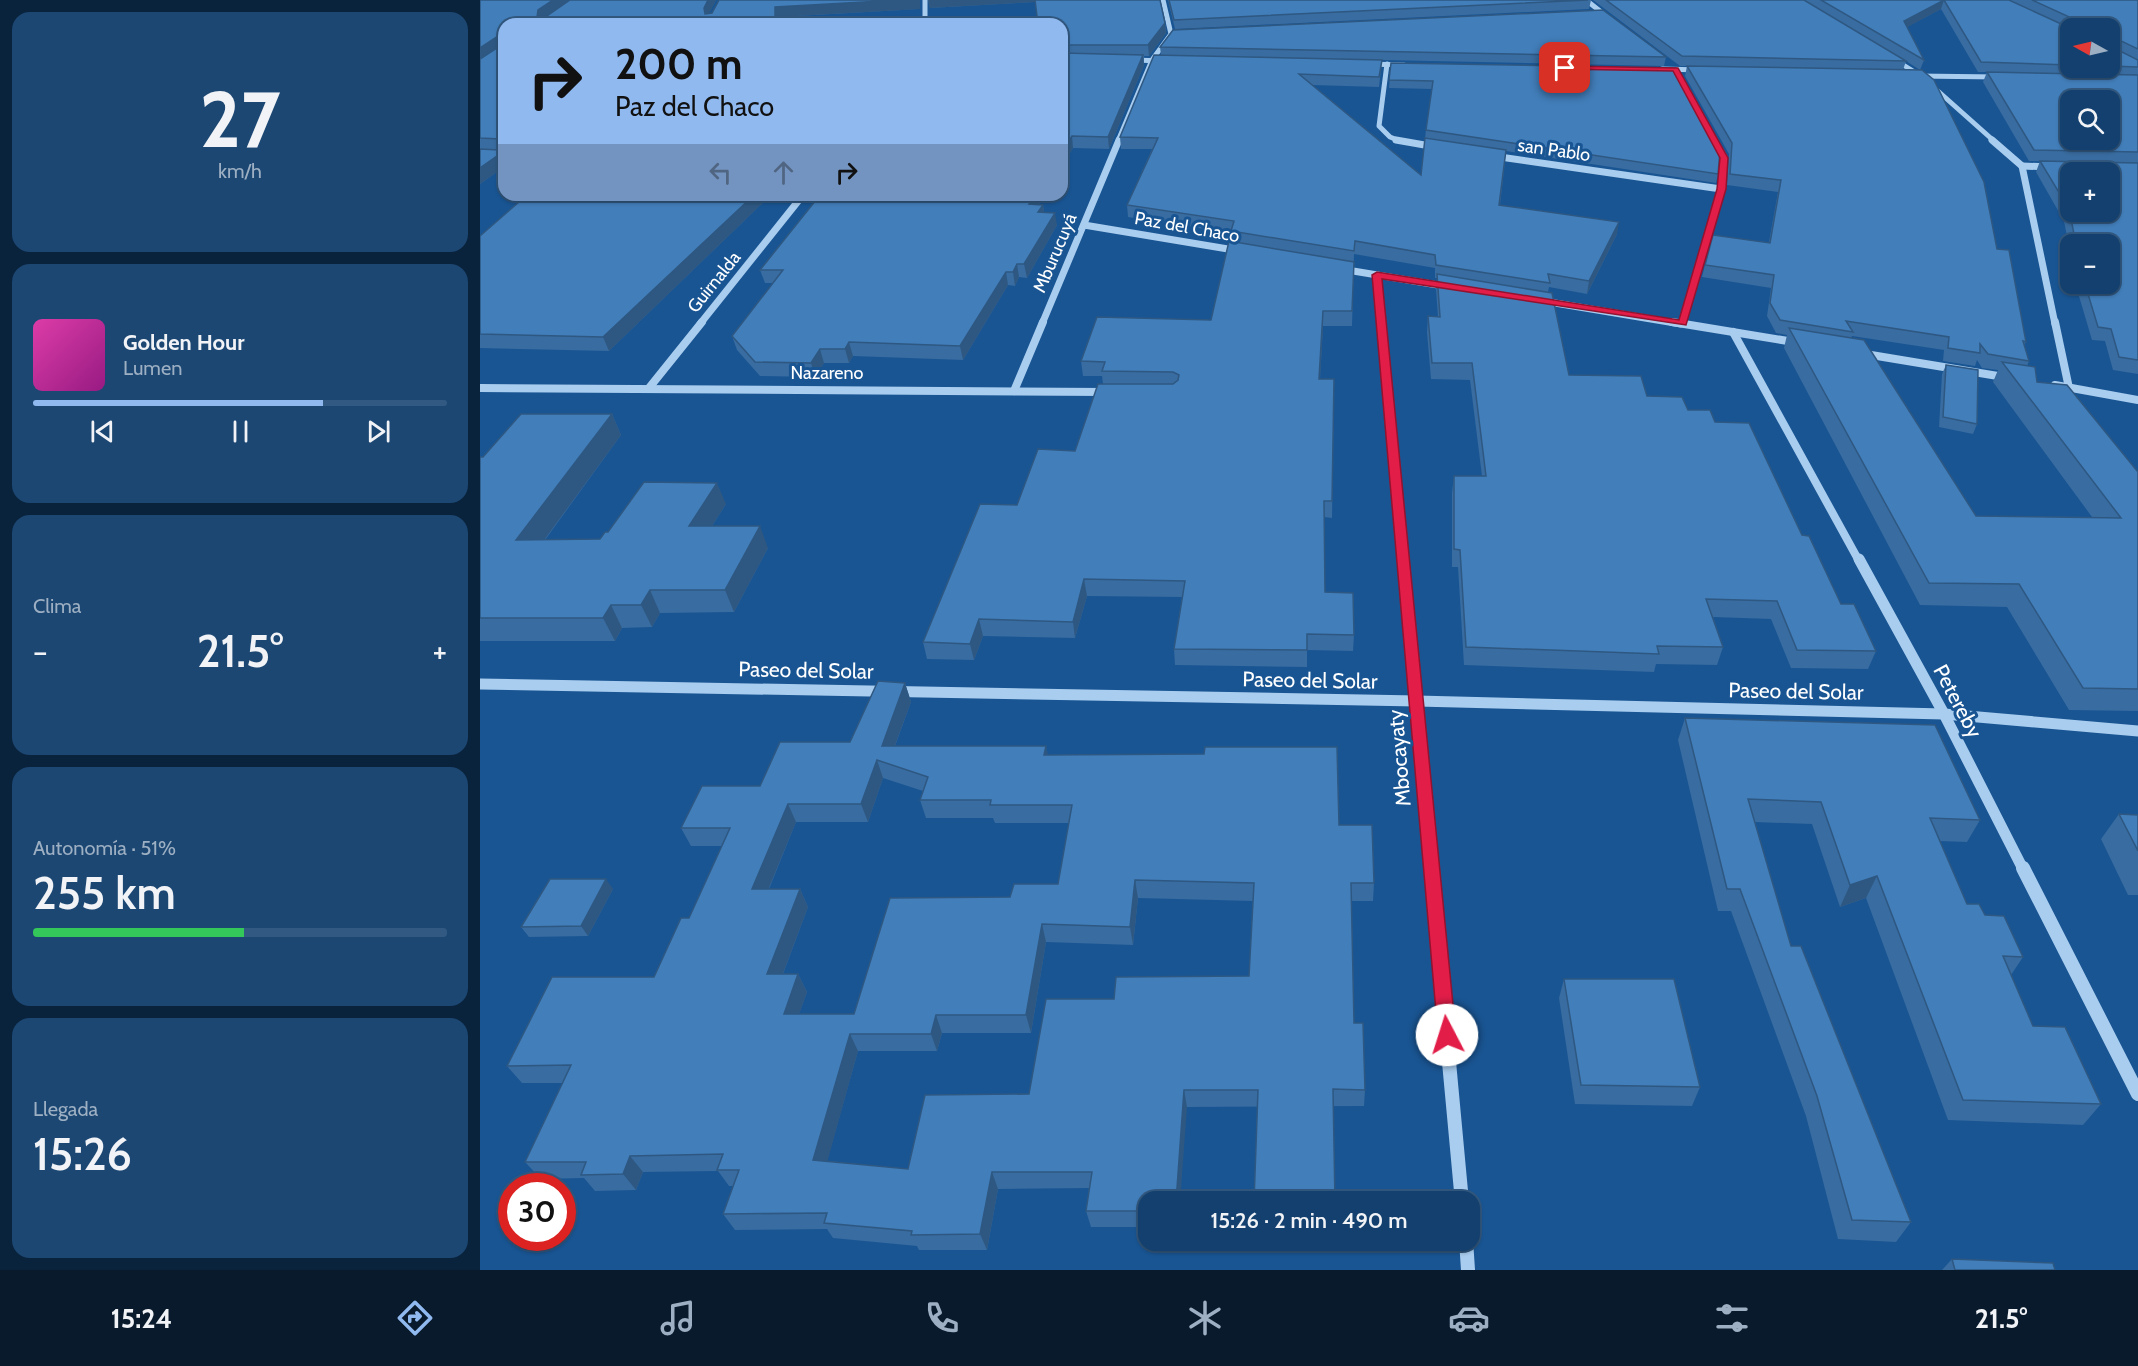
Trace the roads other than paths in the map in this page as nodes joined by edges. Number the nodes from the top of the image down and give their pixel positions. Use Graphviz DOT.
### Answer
graph roads {
  1 [pos="925,0"];
  2 [pos="1163,0"];
  3 [pos="1586,0"];
  4 [pos="1592,14"];
  5 [pos="1604,14"];
  6 [pos="925,18"];
  7 [pos="1613,20"];
  8 [pos="1183,33"];
  9 [pos="1171,34"];
  10 [pos="1882,52"];
  11 [pos="1118,60"];
  12 [pos="1152,60"];
  13 [pos="1176,61"];
  14 [pos="1667,63"];
  15 [pos="1364,64"];
  16 [pos="1387,64"];
  17 [pos="1410,65"];
  18 [pos="1653,69"];
  19 [pos="1676,69"];
  20 [pos="1711,70"];
  21 [pos="1909,76"];
  22 [pos="1921,76"];
  23 [pos="2001,77"];
  24 [pos="1681,79"];
  25 [pos="1708,128"];
  26 [pos="1447,149"];
  27 [pos="1481,154"];
  28 [pos="2022,166"];
  29 [pos="2057,167"];
  30 [pos="1722,189"];
  31 [pos="798,201"];
  32 [pos="1084,225"];
  33 [pos="1248,253"];
  34 [pos="1330,267"];
  35 [pos="1377,275"];
  36 [pos="1459,288"];
  37 [pos="1530,299"];
  38 [pos="1683,323"];
  39 [pos="1733,332"];
  40 [pos="1814,345"];
  41 [pos="1849,351"];
  42 [pos="2023,380"];
  43 [pos="2046,384"];
  44 [pos="480,388"];
  45 [pos="649,388"];
  46 [pos="2069,388"];
  47 [pos="1014,391"];
  48 [pos="1117,392"];
  49 [pos="2138,400"];
  50 [pos="480,684"];
  51 [pos="1417,701"];
  52 [pos="1944,714"];
  53 [pos="2138,731"];
  54 [pos="2138,1094"];
  55 [pos="1461,1191"];
  56 [pos="1467,1251"];
  57 [pos="1468,1270"];
  1 -- 6 [label="street"];
  2 -- 9 [label="street"];
  3 -- 5 [label="street"];
  4 -- 5 [label="street"];
  5 -- 7 [label="street"];
  8 -- 9 [label="street"];
  9 -- 12 [label="street, Mburucuyá"];
  10 -- 22 [label="street"];
  11 -- 12 [label="street"];
  12 -- 13 [label="street"];
  12 -- 32 [label="street, Mburucuyá"];
  14 -- 19 [label="street"];
  15 -- 16 [label="street"];
  16 -- 17 [label="street"];
  16 -- 26 [label="street"];
  18 -- 19 [label="street"];
  19 -- 20 [label="street"];
  19 -- 24 [label="street"];
  21 -- 22 [label="street"];
  22 -- 23 [label="street"];
  22 -- 28 [label="street"];
  25 -- 30 [label="street"];
  27 -- 30 [label="street, san Pablo"];
  28 -- 29 [label="street"];
  28 -- 46 [label="street"];
  30 -- 38 [label="street"];
  31 -- 45 [label="street, Guirnalda"];
  32 -- 33 [label="street, Paz del Chaco"];
  32 -- 47 [label="street, Mburucuyá"];
  34 -- 35 [label="street"];
  35 -- 36 [label="street"];
  35 -- 51 [label="street, Mbocayaty"];
  37 -- 38 [label="street"];
  38 -- 39 [label="street"];
  39 -- 40 [label="street"];
  39 -- 52 [label="street, Petereby"];
  41 -- 42 [label="street"];
  43 -- 46 [label="street"];
  44 -- 45 [label="street, Nazareno"];
  45 -- 47 [label="street, Nazareno"];
  46 -- 49 [label="street"];
  47 -- 48 [label="street, Nazareno"];
  50 -- 51 [label="street, Paseo del Solar"];
  51 -- 52 [label="street, Paseo del Solar"];
  51 -- 55 [label="street, Mbocayaty"];
  52 -- 53 [label="street, Paseo del Solar"];
  52 -- 54 [label="street, Petereby"];
  56 -- 57 [label="street"];
}
